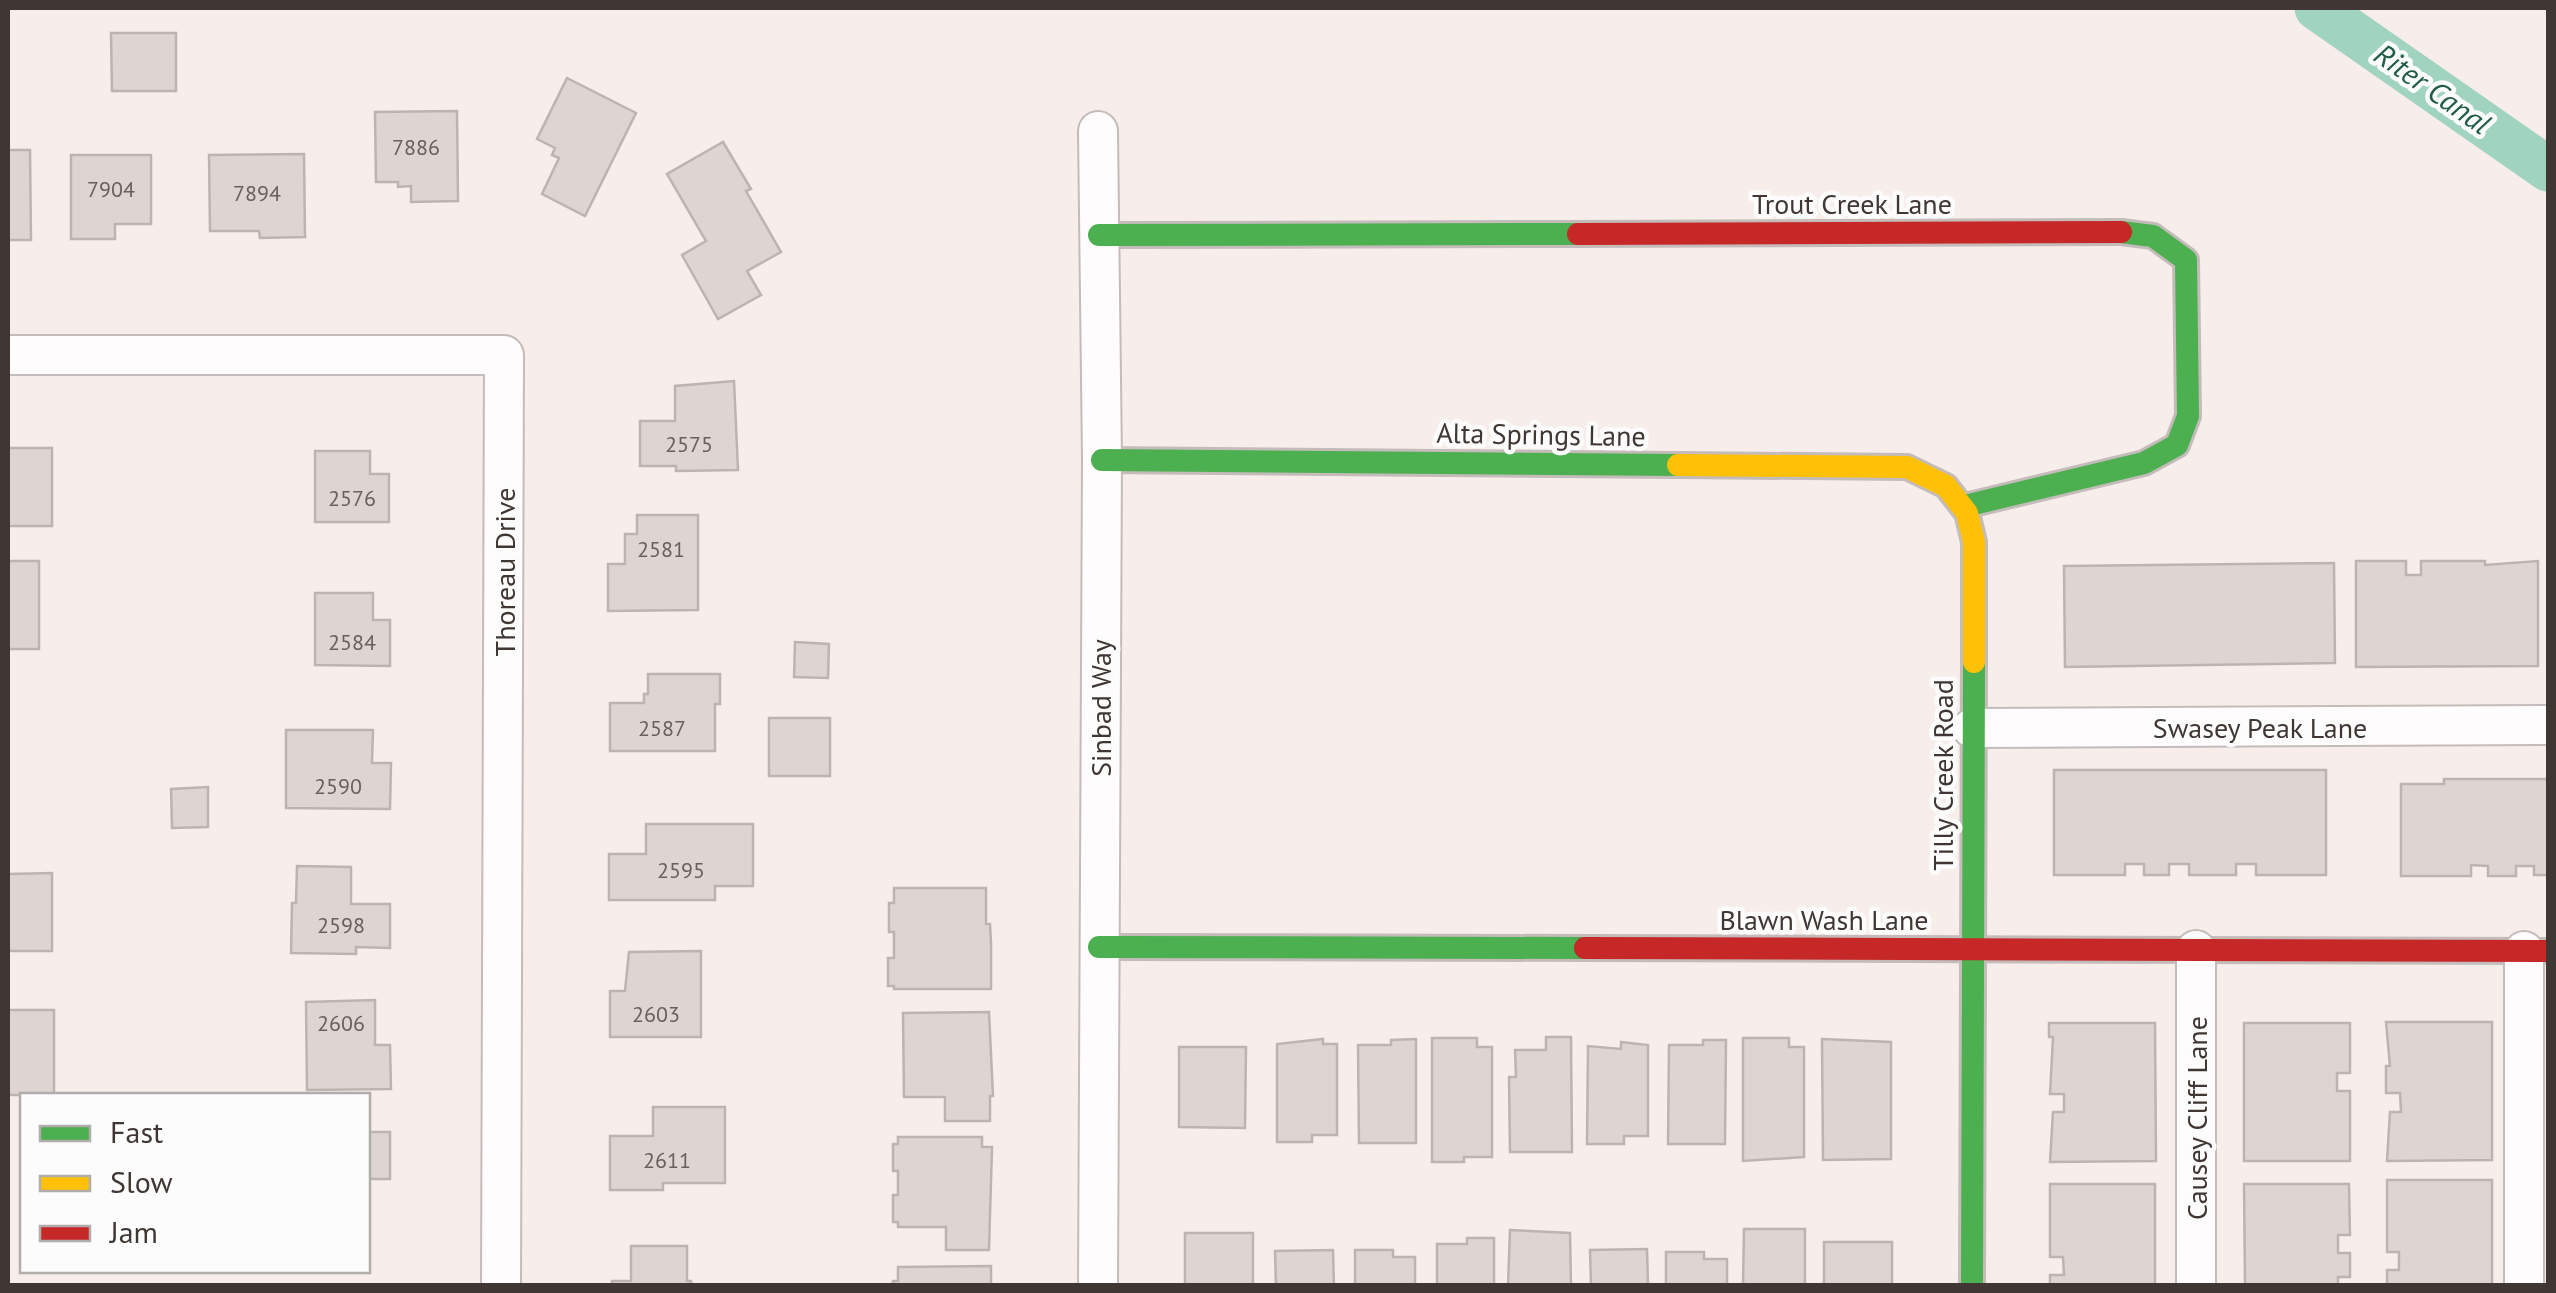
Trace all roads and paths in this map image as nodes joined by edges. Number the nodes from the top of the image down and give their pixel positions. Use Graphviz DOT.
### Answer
graph roads {
  1 [pos="1098,132"];
  2 [pos="1099,235"];
  3 [pos="8,355"];
  4 [pos="1102,460"];
  5 [pos="1965,506"];
  6 [pos="2548,725"];
  7 [pos="1972,728"];
  8 [pos="1099,947"];
  9 [pos="1970,949"];
  10 [pos="2196,950"];
  11 [pos="2536,950"];
  12 [pos="500,1286"];
  13 [pos="1098,1286"];
  14 [pos="1972,1286"];
  15 [pos="2196,1286"];
  16 [pos="2524,1286"];
  1 -- 2 [label="street, Sinbad Way"];
  2 -- 4 [label="street, Sinbad Way"];
  2 -- 5 [label="street, Trout Creek Lane"];
  3 -- 12 [label="street, Thoreau Drive"];
  4 -- 5 [label="street, Alta Springs Lane"];
  4 -- 8 [label="street, Sinbad Way"];
  5 -- 7 [label="street, Tilly Creek Road"];
  6 -- 7 [label="street, Swasey Peak Lane"];
  7 -- 9 [label="street, Tilly Creek Road"];
  8 -- 9 [label="street, Blawn Wash Lane"];
  8 -- 13 [label="street, Sinbad Way"];
  9 -- 10 [label="street, Blawn Wash Lane"];
  9 -- 14 [label="street, Tilly Creek Road"];
  10 -- 11 [label="street, Blawn Wash Lane"];
  10 -- 15 [label="street, Causey Cliff Lane"];
  11 -- 16 [label="street"];
}
